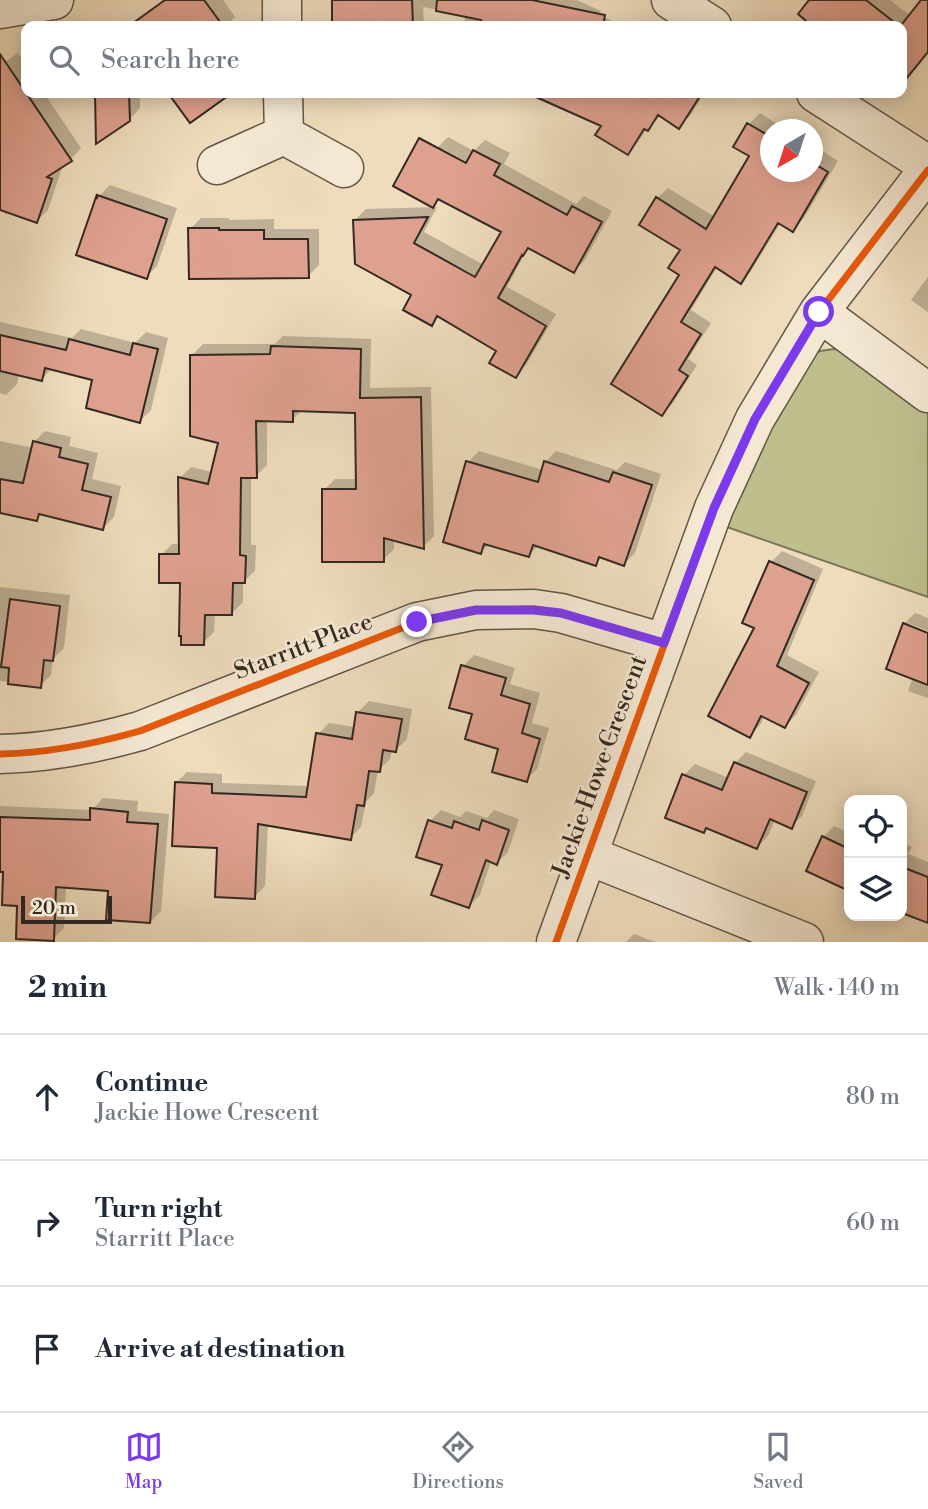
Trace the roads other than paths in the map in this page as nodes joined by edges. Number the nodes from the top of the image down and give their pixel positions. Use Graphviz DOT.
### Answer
graph roads {
  1 [pos="54,0"];
  2 [pos="282,0"];
  3 [pos="671,0"];
  4 [pos="0,9"];
  5 [pos="282,21"];
  6 [pos="704,21"];
  7 [pos="283,98"];
  8 [pos="824,98"];
  9 [pos="284,135"];
  10 [pos="928,164"];
  11 [pos="217,165"];
  12 [pos="344,168"];
  13 [pos="928,170"];
  14 [pos="819,312"];
  15 [pos="928,393"];
  16 [pos="664,643"];
  17 [pos="0,754"];
  18 [pos="587,855"];
  19 [pos="556,942"];
  20 [pos="804,942"];
  1 -- 4 [label="street"];
  2 -- 5 [label="street"];
  3 -- 6 [label="street"];
  7 -- 9 [label="street"];
  8 -- 10 [label="street"];
  9 -- 11 [label="street"];
  9 -- 12 [label="street"];
  13 -- 14 [label="street, Jackie Howe Crescent"];
  14 -- 15 [label="street"];
  14 -- 16 [label="street, Jackie Howe Crescent"];
  16 -- 17 [label="street, Starritt Place"];
  16 -- 18 [label="street, Jackie Howe Crescent"];
  18 -- 19 [label="street, Jackie Howe Crescent"];
  18 -- 20 [label="street"];
}
